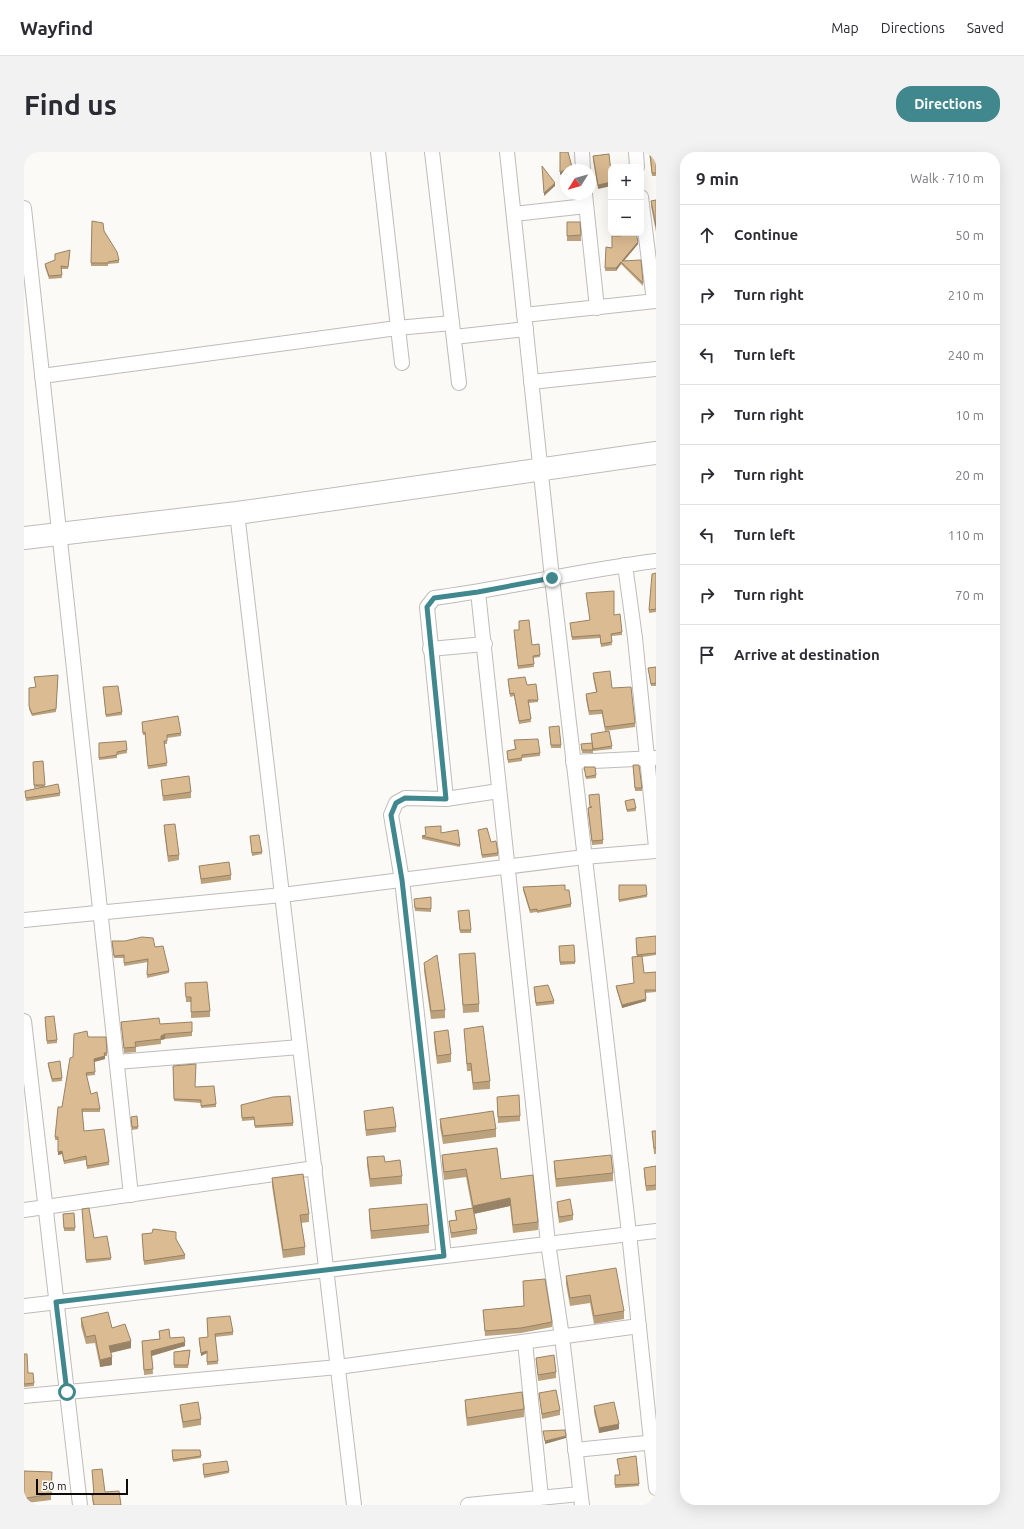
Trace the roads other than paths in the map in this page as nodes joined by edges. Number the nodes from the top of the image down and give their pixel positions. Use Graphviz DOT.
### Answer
graph roads {
  1 [pos="378,152"];
  2 [pos="432,152"];
  3 [pos="507,152"];
  4 [pos="582,152"];
  5 [pos="636,152"];
  6 [pos="583,164"];
  7 [pos="637,164"];
  8 [pos="585,200"];
  9 [pos="641,200"];
  10 [pos="24,208"];
  11 [pos="514,214"];
  12 [pos="655,301"];
  13 [pos="597,308"];
  14 [pos="525,322"];
  15 [pos="397,328"];
  16 [pos="453,330"];
  17 [pos="402,363"];
  18 [pos="656,369"];
  19 [pos="42,376"];
  20 [pos="531,382"];
  21 [pos="459,383"];
  22 [pos="656,454"];
  23 [pos="540,469"];
  24 [pos="238,513"];
  25 [pos="59,533"];
  26 [pos="24,538"];
  27 [pos="656,561"];
  28 [pos="625,565"];
  29 [pos="552,578"];
  30 [pos="478,592"];
  31 [pos="484,644"];
  32 [pos="430,649"];
  33 [pos="652,758"];
  34 [pos="573,762"];
  35 [pos="499,791"];
  36 [pos="446,799"];
  37 [pos="656,847"];
  38 [pos="656,851"];
  39 [pos="584,858"];
  40 [pos="508,867"];
  41 [pos="402,880"];
  42 [pos="282,895"];
  43 [pos="100,913"];
  44 [pos="24,920"];
  45 [pos="24,1021"];
  46 [pos="300,1047"];
  47 [pos="117,1062"];
  48 [pos="315,1168"];
  49 [pos="131,1195"];
  50 [pos="46,1208"];
  51 [pos="24,1210"];
  52 [pos="656,1231"];
  53 [pos="629,1233"];
  54 [pos="548,1243"];
  55 [pos="444,1256"];
  56 [pos="326,1270"];
  57 [pos="56,1302"];
  58 [pos="24,1306"];
  59 [pos="639,1326"];
  60 [pos="562,1337"];
  61 [pos="525,1342"];
  62 [pos="338,1367"];
  63 [pos="67,1392"];
  64 [pos="24,1396"];
  65 [pos="654,1442"];
  66 [pos="575,1450"];
  67 [pos="656,1488"];
  68 [pos="541,1497"];
  69 [pos="581,1499"];
  70 [pos="80,1505"];
  71 [pos="354,1505"];
  72 [pos="468,1505"];
  1 -- 15 [label="street"];
  2 -- 16 [label="street"];
  3 -- 11 [label="street"];
  4 -- 6 [label="street"];
  5 -- 7 [label="street"];
  8 -- 11 [label="street"];
  8 -- 13 [label="street"];
  9 -- 12 [label="street"];
  10 -- 19 [label="street"];
  11 -- 14 [label="street"];
  12 -- 13 [label="street"];
  13 -- 14 [label="street"];
  14 -- 16 [label="street"];
  14 -- 20 [label="street"];
  15 -- 16 [label="street"];
  15 -- 17 [label="street"];
  15 -- 19 [label="street"];
  16 -- 21 [label="street"];
  18 -- 20 [label="street"];
  19 -- 25 [label="street"];
  20 -- 23 [label="street"];
  22 -- 23 [label="main road"];
  23 -- 24 [label="main road"];
  23 -- 29 [label="street"];
  24 -- 25 [label="main road"];
  24 -- 42 [label="street"];
  25 -- 26 [label="main road"];
  25 -- 43 [label="street"];
  27 -- 28 [label="street"];
  28 -- 29 [label="street"];
  28 -- 33 [label="street"];
  29 -- 30 [label="street"];
  29 -- 34 [label="street"];
  30 -- 31 [label="street"];
  30 -- 32 [label="street"];
  31 -- 32 [label="street"];
  31 -- 35 [label="street"];
  32 -- 36 [label="street"];
  33 -- 34 [label="street"];
  33 -- 37 [label="street"];
  34 -- 39 [label="street"];
  35 -- 36 [label="street"];
  35 -- 40 [label="street"];
  36 -- 41 [label="street"];
  38 -- 39 [label="street"];
  39 -- 40 [label="street"];
  39 -- 53 [label="street"];
  40 -- 41 [label="street"];
  40 -- 54 [label="street"];
  41 -- 42 [label="street"];
  41 -- 55 [label="street"];
  42 -- 43 [label="street"];
  42 -- 46 [label="street"];
  43 -- 44 [label="street"];
  43 -- 47 [label="street"];
  45 -- 50 [label="street"];
  46 -- 47 [label="street"];
  46 -- 48 [label="street"];
  47 -- 49 [label="street"];
  48 -- 49 [label="street"];
  48 -- 56 [label="street"];
  49 -- 50 [label="street"];
  50 -- 51 [label="street"];
  50 -- 57 [label="street"];
  52 -- 53 [label="street"];
  53 -- 54 [label="street"];
  53 -- 59 [label="street"];
  54 -- 55 [label="street"];
  54 -- 60 [label="street"];
  55 -- 56 [label="street"];
  56 -- 57 [label="street"];
  56 -- 62 [label="street"];
  57 -- 58 [label="street"];
  57 -- 63 [label="street"];
  59 -- 60 [label="street"];
  59 -- 65 [label="street"];
  60 -- 61 [label="street"];
  60 -- 66 [label="street"];
  61 -- 62 [label="street"];
  61 -- 68 [label="street"];
  62 -- 63 [label="street"];
  62 -- 71 [label="street"];
  63 -- 64 [label="street"];
  63 -- 70 [label="street"];
  65 -- 66 [label="street"];
  65 -- 67 [label="street"];
  66 -- 69 [label="street"];
  68 -- 69 [label="street"];
  68 -- 72 [label="street"];
}
